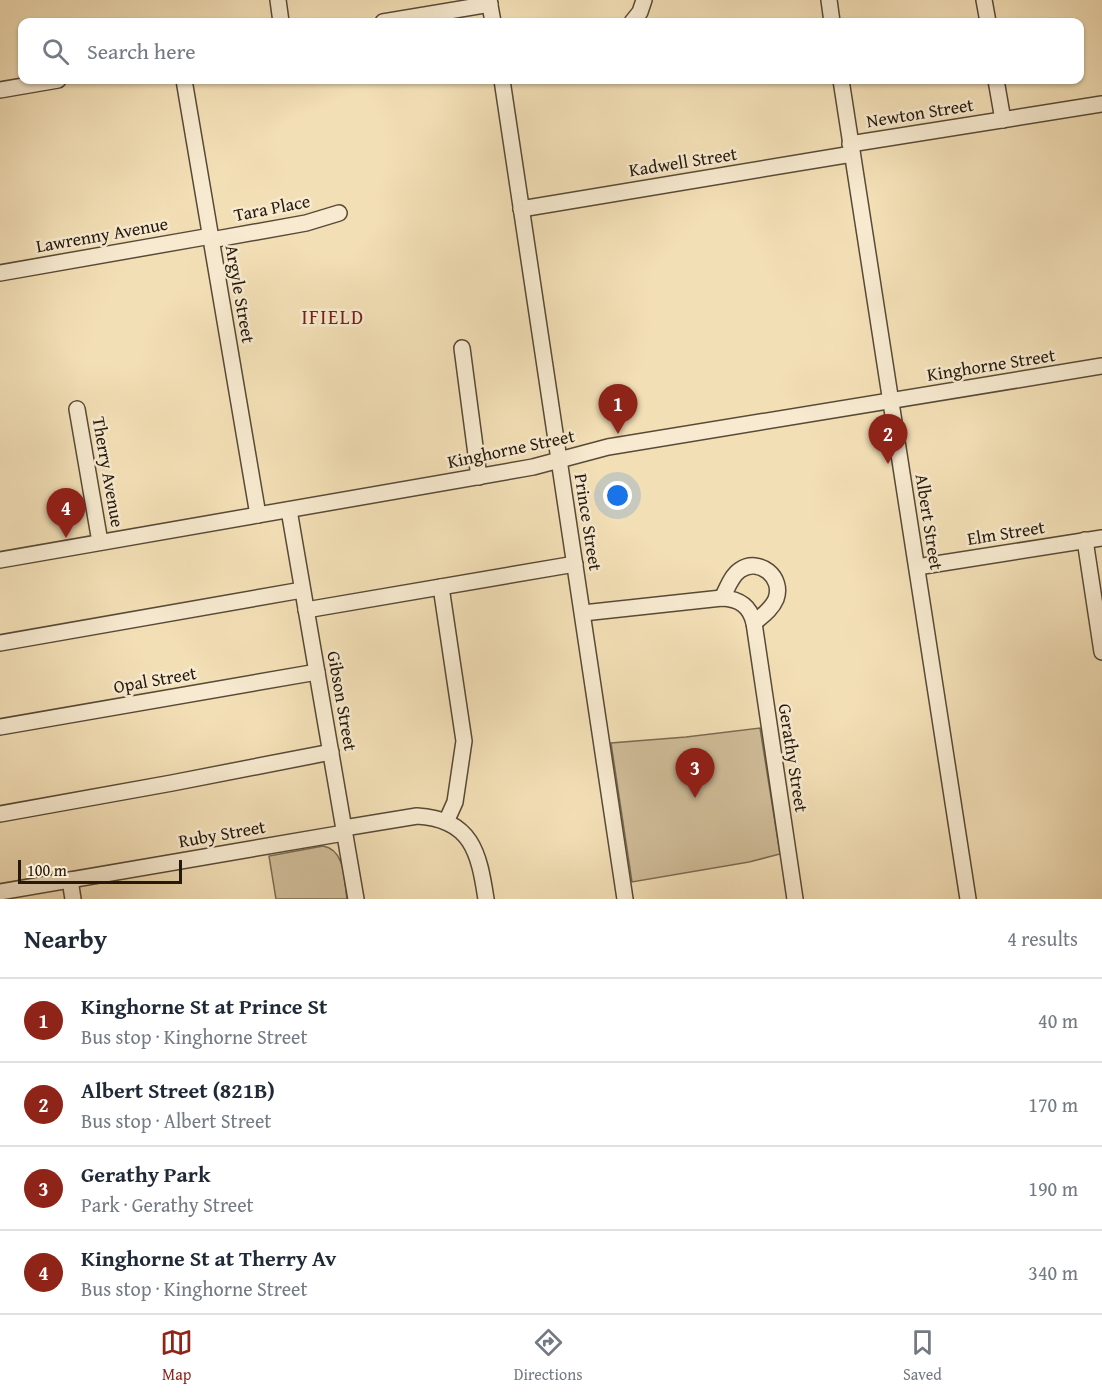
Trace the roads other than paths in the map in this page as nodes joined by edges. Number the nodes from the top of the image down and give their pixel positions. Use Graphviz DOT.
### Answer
graph roads {
  1 [pos="278,0"];
  2 [pos="644,0"];
  3 [pos="829,0"];
  4 [pos="984,0"];
  5 [pos="489,2"];
  6 [pos="280,18"];
  7 [pos="405,18"];
  8 [pos="492,18"];
  9 [pos="635,18"];
  10 [pos="831,18"];
  11 [pos="987,18"];
  12 [pos="35,84"];
  13 [pos="185,84"];
  14 [pos="503,84"];
  15 [pos="842,84"];
  16 [pos="997,84"];
  17 [pos="0,90"];
  18 [pos="1102,104"];
  19 [pos="1003,120"];
  20 [pos="851,149"];
  21 [pos="521,209"];
  22 [pos="339,213"];
  23 [pos="211,238"];
  24 [pos="0,273"];
  25 [pos="462,348"];
  26 [pos="1102,366"];
  27 [pos="891,400"];
  28 [pos="77,409"];
  29 [pos="559,461"];
  30 [pos="479,477"];
  31 [pos="289,510"];
  32 [pos="258,515"];
  33 [pos="1102,538"];
  34 [pos="1085,540"];
  35 [pos="100,542"];
  36 [pos="0,560"];
  37 [pos="575,564"];
  38 [pos="917,567"];
  39 [pos="441,586"];
  40 [pos="303,590"];
  41 [pos="722,598"];
  42 [pos="306,610"];
  43 [pos="583,613"];
  44 [pos="754,623"];
  45 [pos="0,643"];
  46 [pos="1102,652"];
  47 [pos="316,672"];
  48 [pos="0,728"];
  49 [pos="331,752"];
  50 [pos="0,814"];
  51 [pos="446,822"];
  52 [pos="344,830"];
  53 [pos="70,880"];
  54 [pos="0,892"];
  55 [pos="73,899"];
  56 [pos="356,899"];
  57 [pos="486,899"];
  58 [pos="625,899"];
  59 [pos="795,899"];
  60 [pos="968,899"];
  1 -- 6 [label="street"];
  2 -- 9 [label="street"];
  3 -- 10 [label="street"];
  4 -- 11 [label="street"];
  5 -- 7 [label="street"];
  5 -- 8 [label="street"];
  12 -- 17 [label="street"];
  13 -- 23 [label="street, Argyle Street"];
  14 -- 21 [label="street, Prince Street"];
  15 -- 20 [label="street, Albert Street"];
  16 -- 19 [label="street"];
  18 -- 19 [label="street, Newton Street"];
  19 -- 20 [label="street, Newton Street"];
  20 -- 21 [label="street, Kadwell Street"];
  20 -- 27 [label="street, Albert Street"];
  21 -- 29 [label="street, Prince Street"];
  22 -- 23 [label="street, Tara Place"];
  23 -- 24 [label="street, Lawrenny Avenue"];
  23 -- 32 [label="street, Argyle Street"];
  25 -- 30 [label="street"];
  26 -- 27 [label="street, Kinghorne Street"];
  27 -- 29 [label="street, Kinghorne Street"];
  27 -- 38 [label="street, Albert Street"];
  28 -- 35 [label="street, Therry Avenue"];
  29 -- 30 [label="street, Kinghorne Street"];
  29 -- 37 [label="street, Prince Street"];
  30 -- 31 [label="street, Kinghorne Street"];
  31 -- 32 [label="street, Kinghorne Street"];
  31 -- 40 [label="street, Gibson Street"];
  32 -- 35 [label="street, Kinghorne Street"];
  33 -- 34 [label="street, Elm Street"];
  34 -- 38 [label="street, Elm Street"];
  34 -- 46 [label="street"];
  35 -- 36 [label="street, Kinghorne Street"];
  37 -- 39 [label="street"];
  37 -- 43 [label="street, Prince Street"];
  38 -- 60 [label="street, Albert Street"];
  39 -- 42 [label="street"];
  39 -- 51 [label="street"];
  40 -- 42 [label="street, Gibson Street"];
  40 -- 45 [label="street"];
  41 -- 43 [label="street, Gerathy Street"];
  41 -- 44 [label="street, Gerathy Street"];
  41 -- 44 [label="street"];
  42 -- 47 [label="street, Gibson Street"];
  43 -- 58 [label="street, Prince Street"];
  44 -- 59 [label="street, Gerathy Street"];
  47 -- 48 [label="street, Opal Street"];
  47 -- 49 [label="street, Gibson Street"];
  49 -- 50 [label="street"];
  49 -- 52 [label="street, Gibson Street"];
  51 -- 52 [label="street, Ruby Street"];
  51 -- 57 [label="street"];
  52 -- 53 [label="street, Ruby Street"];
  52 -- 56 [label="street, Gibson Street"];
  53 -- 54 [label="street, Ruby Street"];
  53 -- 55 [label="street"];
}
